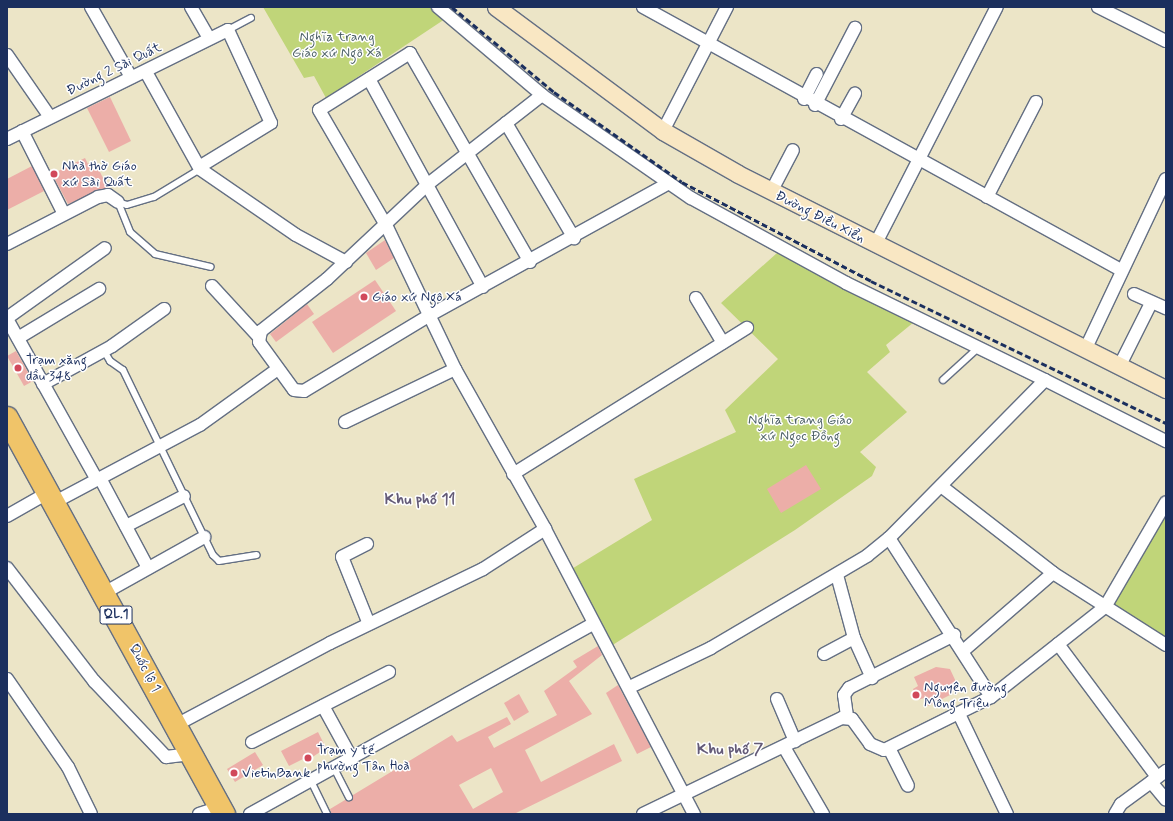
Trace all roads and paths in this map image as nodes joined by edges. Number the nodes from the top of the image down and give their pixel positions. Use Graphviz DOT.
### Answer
graph roads {
  1 [pos="91,7"];
  2 [pos="190,7"];
  3 [pos="438,7"];
  4 [pos="496,7"];
  5 [pos="643,7"];
  6 [pos="727,7"];
  7 [pos="997,7"];
  8 [pos="1098,7"];
  9 [pos="1122,12"];
  10 [pos="251,18"];
  11 [pos="855,28"];
  12 [pos="229,33"];
  13 [pos="208,38"];
  14 [pos="1166,41"];
  15 [pos="709,45"];
  16 [pos="7,55"];
  17 [pos="146,72"];
  18 [pos="817,74"];
  19 [pos="131,77"];
  20 [pos="369,79"];
  21 [pos="855,94"];
  22 [pos="542,95"];
  23 [pos="810,102"];
  24 [pos="1036,102"];
  25 [pos="50,117"];
  26 [pos="841,118"];
  27 [pos="506,123"];
  28 [pos="22,131"];
  29 [pos="663,131"];
  30 [pos="7,139"];
  31 [pos="794,150"];
  32 [pos="467,153"];
  33 [pos="917,161"];
  34 [pos="199,168"];
  35 [pos="1166,179"];
  36 [pos="669,183"];
  37 [pos="427,185"];
  38 [pos="771,192"];
  39 [pos="987,197"];
  40 [pos="118,202"];
  41 [pos="64,214"];
  42 [pos="386,225"];
  43 [pos="574,238"];
  44 [pos="7,244"];
  45 [pos="875,245"];
  46 [pos="105,248"];
  47 [pos="346,262"];
  48 [pos="530,262"];
  49 [pos="211,267"];
  50 [pos="1121,270"];
  51 [pos="212,286"];
  52 [pos="483,287"];
  53 [pos="99,289"];
  54 [pos="1134,294"];
  55 [pos="696,298"];
  56 [pos="1151,303"];
  57 [pos="1166,308"];
  58 [pos="164,309"];
  59 [pos="430,315"];
  60 [pos="7,319"];
  61 [pos="747,328"];
  62 [pos="258,336"];
  63 [pos="18,338"];
  64 [pos="723,343"];
  65 [pos="978,348"];
  66 [pos="1085,350"];
  67 [pos="104,351"];
  68 [pos="1119,367"];
  69 [pos="278,369"];
  70 [pos="455,369"];
  71 [pos="943,380"];
  72 [pos="1045,380"];
  73 [pos="43,384"];
  74 [pos="1166,390"];
  75 [pos="7,418"];
  76 [pos="345,422"];
  77 [pos="1166,441"];
  78 [pos="162,448"];
  79 [pos="513,474"];
  80 [pos="98,479"];
  81 [pos="941,486"];
  82 [pos="184,496"];
  83 [pos="52,497"];
  84 [pos="1166,502"];
  85 [pos="7,516"];
  86 [pos="126,526"];
  87 [pos="545,529"];
  88 [pos="204,537"];
  89 [pos="889,538"];
  90 [pos="367,544"];
  91 [pos="257,555"];
  92 [pos="7,568"];
  93 [pos="148,568"];
  94 [pos="1053,573"];
  95 [pos="837,574"];
  96 [pos="104,593"];
  97 [pos="1105,607"];
  98 [pos="594,623"];
  99 [pos="369,624"];
  100 [pos="954,635"];
  101 [pos="854,638"];
  102 [pos="1058,644"];
  103 [pos="1166,645"];
  104 [pos="963,651"];
  105 [pos="824,654"];
  106 [pos="389,672"];
  107 [pos="872,678"];
  108 [pos="7,679"];
  109 [pos="630,688"];
  110 [pos="991,697"];
  111 [pos="777,699"];
  112 [pos="323,706"];
  113 [pos="959,714"];
  114 [pos="847,716"];
  115 [pos="176,725"];
  116 [pos="795,741"];
  117 [pos="252,742"];
  118 [pos="784,747"];
  119 [pos="889,748"];
  120 [pos="191,754"];
  121 [pos="352,758"];
  122 [pos="334,768"];
  123 [pos="1158,776"];
  124 [pos="311,781"];
  125 [pos="908,786"];
  126 [pos="684,794"];
  127 [pos="349,797"];
  128 [pos="1166,800"];
  129 [pos="222,811"];
  130 [pos="91,814"];
  131 [pos="199,814"];
  132 [pos="250,814"];
  133 [pos="328,814"];
  134 [pos="643,814"];
  135 [pos="694,814"];
  136 [pos="823,814"];
  137 [pos="1007,814"];
  138 [pos="1115,814"];
  1 -- 19 [label="street"];
  2 -- 13 [label="street"];
  3 -- 22 [label="street"];
  4 -- 29 [label="street, Đường Điều Xiển"];
  5 -- 15 [label="street"];
  6 -- 15 [label="street"];
  7 -- 33 [label="street"];
  8 -- 9 [label="street"];
  9 -- 14 [label="street"];
  10 -- 12 [label="lane"];
  11 -- 23 [label="street"];
  12 -- 13 [label="street, Đường 2 Sài Quất"];
  12 -- 34 [label="street"];
  13 -- 17 [label="street, Đường 2 Sài Quất"];
  15 -- 23 [label="street"];
  15 -- 29 [label="street"];
  16 -- 25 [label="street"];
  17 -- 19 [label="street, Đường 2 Sài Quất"];
  17 -- 34 [label="street"];
  18 -- 23 [label="street"];
  19 -- 25 [label="street, Đường 2 Sài Quất"];
  20 -- 32 [label="street"];
  20 -- 37 [label="street"];
  20 -- 42 [label="street"];
  21 -- 26 [label="street"];
  22 -- 27 [label="street"];
  22 -- 36 [label="street"];
  23 -- 26 [label="street"];
  24 -- 39 [label="street"];
  25 -- 28 [label="street, Đường 2 Sài Quất"];
  26 -- 33 [label="street"];
  27 -- 32 [label="street"];
  27 -- 43 [label="street"];
  28 -- 30 [label="street, Đường 2 Sài Quất"];
  28 -- 41 [label="street"];
  29 -- 38 [label="street, Đường Điều Xiển"];
  31 -- 38 [label="street"];
  32 -- 37 [label="street"];
  32 -- 48 [label="street"];
  33 -- 39 [label="street"];
  33 -- 45 [label="street"];
  34 -- 40 [label="lane"];
  34 -- 47 [label="street"];
  35 -- 50 [label="street"];
  36 -- 43 [label="street"];
  36 -- 65 [label="street"];
  37 -- 42 [label="street"];
  37 -- 52 [label="street"];
  38 -- 45 [label="street, Đường Điều Xiển"];
  39 -- 50 [label="street"];
  40 -- 41 [label="street"];
  40 -- 49 [label="lane"];
  41 -- 44 [label="street"];
  42 -- 47 [label="street"];
  42 -- 59 [label="street"];
  43 -- 48 [label="street"];
  45 -- 66 [label="street, Đường Điều Xiển"];
  46 -- 60 [label="street"];
  47 -- 62 [label="street"];
  48 -- 52 [label="street"];
  50 -- 66 [label="street"];
  51 -- 62 [label="street"];
  52 -- 59 [label="street"];
  53 -- 63 [label="street"];
  54 -- 56 [label="street"];
  55 -- 64 [label="street"];
  56 -- 57 [label="street"];
  56 -- 68 [label="street"];
  58 -- 67 [label="street"];
  59 -- 69 [label="street"];
  59 -- 70 [label="street"];
  60 -- 63 [label="street"];
  61 -- 64 [label="street"];
  62 -- 69 [label="street"];
  63 -- 73 [label="street"];
  64 -- 79 [label="street"];
  65 -- 71 [label="lane"];
  65 -- 72 [label="street"];
  66 -- 68 [label="street, Đường Điều Xiển"];
  67 -- 73 [label="street"];
  67 -- 78 [label="lane"];
  68 -- 74 [label="street, Đường Điều Xiển"];
  69 -- 78 [label="street"];
  70 -- 76 [label="street"];
  70 -- 79 [label="street"];
  72 -- 77 [label="street"];
  72 -- 81 [label="street"];
  73 -- 80 [label="street"];
  75 -- 83 [label="highway, Quốc lộ 1 / QL.1"];
  78 -- 80 [label="street"];
  78 -- 82 [label="lane"];
  79 -- 87 [label="street"];
  80 -- 83 [label="street"];
  80 -- 86 [label="street"];
  81 -- 89 [label="street"];
  81 -- 94 [label="street"];
  82 -- 86 [label="street"];
  82 -- 88 [label="lane"];
  83 -- 85 [label="street"];
  83 -- 96 [label="highway, Quốc lộ 1 / QL.1"];
  84 -- 97 [label="street"];
  86 -- 93 [label="street"];
  87 -- 98 [label="street"];
  87 -- 99 [label="street"];
  88 -- 91 [label="lane"];
  88 -- 93 [label="street"];
  89 -- 95 [label="street"];
  89 -- 100 [label="street"];
  90 -- 99 [label="street"];
  92 -- 120 [label="street"];
  93 -- 96 [label="street"];
  94 -- 97 [label="street"];
  94 -- 104 [label="street"];
  95 -- 101 [label="street"];
  95 -- 109 [label="street"];
  96 -- 115 [label="highway, Quốc lộ 1 / QL.1"];
  97 -- 102 [label="street"];
  97 -- 103 [label="street"];
  98 -- 109 [label="street"];
  98 -- 121 [label="street"];
  99 -- 115 [label="street"];
  100 -- 104 [label="street"];
  100 -- 107 [label="street"];
  101 -- 105 [label="street"];
  101 -- 107 [label="street"];
  102 -- 110 [label="street"];
  102 -- 123 [label="street"];
  104 -- 110 [label="street"];
  106 -- 112 [label="street"];
  107 -- 114 [label="street"];
  108 -- 130 [label="street"];
  109 -- 126 [label="street"];
  110 -- 113 [label="street"];
  111 -- 116 [label="street"];
  112 -- 117 [label="street"];
  112 -- 121 [label="street"];
  113 -- 119 [label="street"];
  113 -- 137 [label="street"];
  114 -- 116 [label="street"];
  114 -- 119 [label="street"];
  115 -- 120 [label="highway, Quốc lộ 1 / QL.1"];
  116 -- 118 [label="street"];
  118 -- 126 [label="street"];
  118 -- 136 [label="street"];
  119 -- 125 [label="street"];
  120 -- 129 [label="highway, Quốc lộ 1 / QL.1"];
  121 -- 122 [label="street"];
  122 -- 124 [label="street"];
  122 -- 127 [label="lane"];
  123 -- 128 [label="street"];
  123 -- 138 [label="street"];
  124 -- 132 [label="street"];
  124 -- 133 [label="lane"];
  126 -- 134 [label="street"];
  126 -- 135 [label="street"];
  129 -- 131 [label="street"];
}
